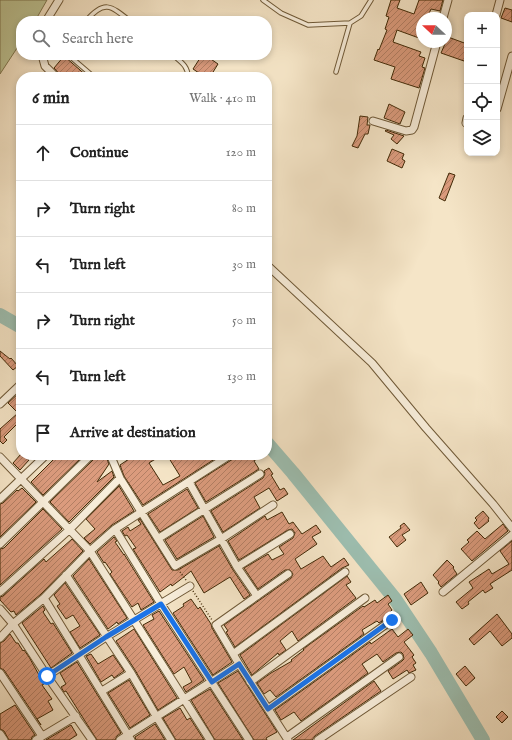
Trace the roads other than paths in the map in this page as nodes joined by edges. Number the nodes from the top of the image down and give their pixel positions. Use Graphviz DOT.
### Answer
graph roads {
  1 [pos="58,0"];
  2 [pos="263,0"];
  3 [pos="371,0"];
  4 [pos="448,0"];
  5 [pos="500,0"];
  6 [pos="445,12"];
  7 [pos="497,12"];
  8 [pos="49,16"];
  9 [pos="90,16"];
  10 [pos="124,16"];
  11 [pos="350,23"];
  12 [pos="434,48"];
  13 [pos="512,56"];
  14 [pos="43,60"];
  15 [pos="74,60"];
  16 [pos="180,60"];
  17 [pos="51,72"];
  18 [pos="88,72"];
  19 [pos="188,72"];
  20 [pos="336,72"];
  21 [pos="500,98"];
  22 [pos="373,121"];
  23 [pos="272,270"];
  24 [pos="16,389"];
  25 [pos="0,404"];
  26 [pos="0,457"];
  27 [pos="41,460"];
  28 [pos="86,460"];
  29 [pos="112,460"];
  30 [pos="222,460"];
  31 [pos="260,474"];
  32 [pos="22,478"];
  33 [pos="120,478"];
  34 [pos="188,482"];
  35 [pos="0,499"];
  36 [pos="44,502"];
  37 [pos="273,505"];
  38 [pos="205,509"];
  39 [pos="142,511"];
  40 [pos="512,528"];
  41 [pos="115,529"];
  42 [pos="69,530"];
  43 [pos="290,534"];
  44 [pos="512,536"];
  45 [pos="158,538"];
  46 [pos="221,539"];
  47 [pos="0,544"];
  48 [pos="90,550"];
  49 [pos="238,567"];
  50 [pos="345,572"];
  51 [pos="288,574"];
  52 [pos="66,575"];
  53 [pos="190,586"];
  54 [pos="0,592"];
  55 [pos="443,592"];
  56 [pos="257,596"];
  57 [pos="44,598"];
  58 [pos="365,598"];
  59 [pos="161,604"];
  60 [pos="0,609"];
  61 [pos="392,620"];
  62 [pos="134,621"];
  63 [pos="13,624"];
  64 [pos="106,637"];
  65 [pos="0,638"];
  66 [pos="233,654"];
  67 [pos="80,656"];
  68 [pos="399,657"];
  69 [pos="239,664"];
  70 [pos="0,673"];
  71 [pos="131,673"];
  72 [pos="47,676"];
  73 [pos="411,677"];
  74 [pos="212,682"];
  75 [pos="250,682"];
  76 [pos="102,691"];
  77 [pos="184,699"];
  78 [pos="268,709"];
  79 [pos="76,716"];
  80 [pos="156,716"];
  81 [pos="0,734"];
  82 [pos="130,737"];
  83 [pos="39,738"];
  84 [pos="287,739"];
  85 [pos="4,740"];
  86 [pos="92,740"];
  87 [pos="120,740"];
  88 [pos="171,740"];
  89 [pos="210,740"];
  90 [pos="249,740"];
  91 [pos="318,740"];
  1 -- 8 [label="street"];
  2 -- 11 [label="lane"];
  3 -- 11 [label="lane"];
  4 -- 6 [label="street"];
  5 -- 7 [label="street"];
  9 -- 10 [label="lane"];
  11 -- 20 [label="lane"];
  12 -- 22 [label="street"];
  13 -- 21 [label="street"];
  14 -- 17 [label="street"];
  15 -- 18 [label="lane"];
  16 -- 19 [label="lane"];
  23 -- 40 [label="street"];
  24 -- 25 [label="street"];
  26 -- 32 [label="street"];
  27 -- 32 [label="street"];
  28 -- 36 [label="street"];
  29 -- 33 [label="street"];
  30 -- 34 [label="street"];
  31 -- 38 [label="street"];
  32 -- 35 [label="street"];
  32 -- 36 [label="street"];
  33 -- 39 [label="street"];
  33 -- 42 [label="street"];
  34 -- 38 [label="street"];
  34 -- 39 [label="street"];
  36 -- 42 [label="street"];
  36 -- 47 [label="street"];
  37 -- 46 [label="street"];
  38 -- 45 [label="street"];
  38 -- 46 [label="street"];
  39 -- 41 [label="street"];
  39 -- 45 [label="street"];
  41 -- 48 [label="street"];
  41 -- 59 [label="street"];
  42 -- 48 [label="street"];
  42 -- 54 [label="street"];
  43 -- 49 [label="street"];
  44 -- 55 [label="street"];
  45 -- 46 [label="street"];
  46 -- 49 [label="street"];
  48 -- 52 [label="street"];
  48 -- 62 [label="street"];
  49 -- 56 [label="street"];
  50 -- 66 [label="street"];
  51 -- 56 [label="street"];
  52 -- 57 [label="street"];
  52 -- 64 [label="street"];
  53 -- 59 [label="street"];
  56 -- 66 [label="street"];
  57 -- 63 [label="street"];
  57 -- 67 [label="street"];
  58 -- 75 [label="street"];
  59 -- 62 [label="street"];
  59 -- 74 [label="street"];
  60 -- 63 [label="street"];
  61 -- 78 [label="street"];
  62 -- 64 [label="street"];
  62 -- 77 [label="street"];
  63 -- 65 [label="street"];
  63 -- 72 [label="street"];
  64 -- 67 [label="street"];
  64 -- 71 [label="street"];
  66 -- 69 [label="street"];
  67 -- 72 [label="street"];
  67 -- 76 [label="street"];
  68 -- 84 [label="street"];
  69 -- 74 [label="street"];
  69 -- 75 [label="street"];
  70 -- 83 [label="street"];
  71 -- 76 [label="street"];
  71 -- 80 [label="street"];
  72 -- 79 [label="street"];
  73 -- 91 [label="street"];
  74 -- 77 [label="street"];
  74 -- 90 [label="street"];
  75 -- 78 [label="street"];
  76 -- 82 [label="street"];
  77 -- 80 [label="street"];
  77 -- 89 [label="street"];
  78 -- 84 [label="street"];
  79 -- 83 [label="street"];
  79 -- 86 [label="street"];
  80 -- 82 [label="street"];
  80 -- 88 [label="street"];
  81 -- 85 [label="street"];
  82 -- 87 [label="street"];
}
